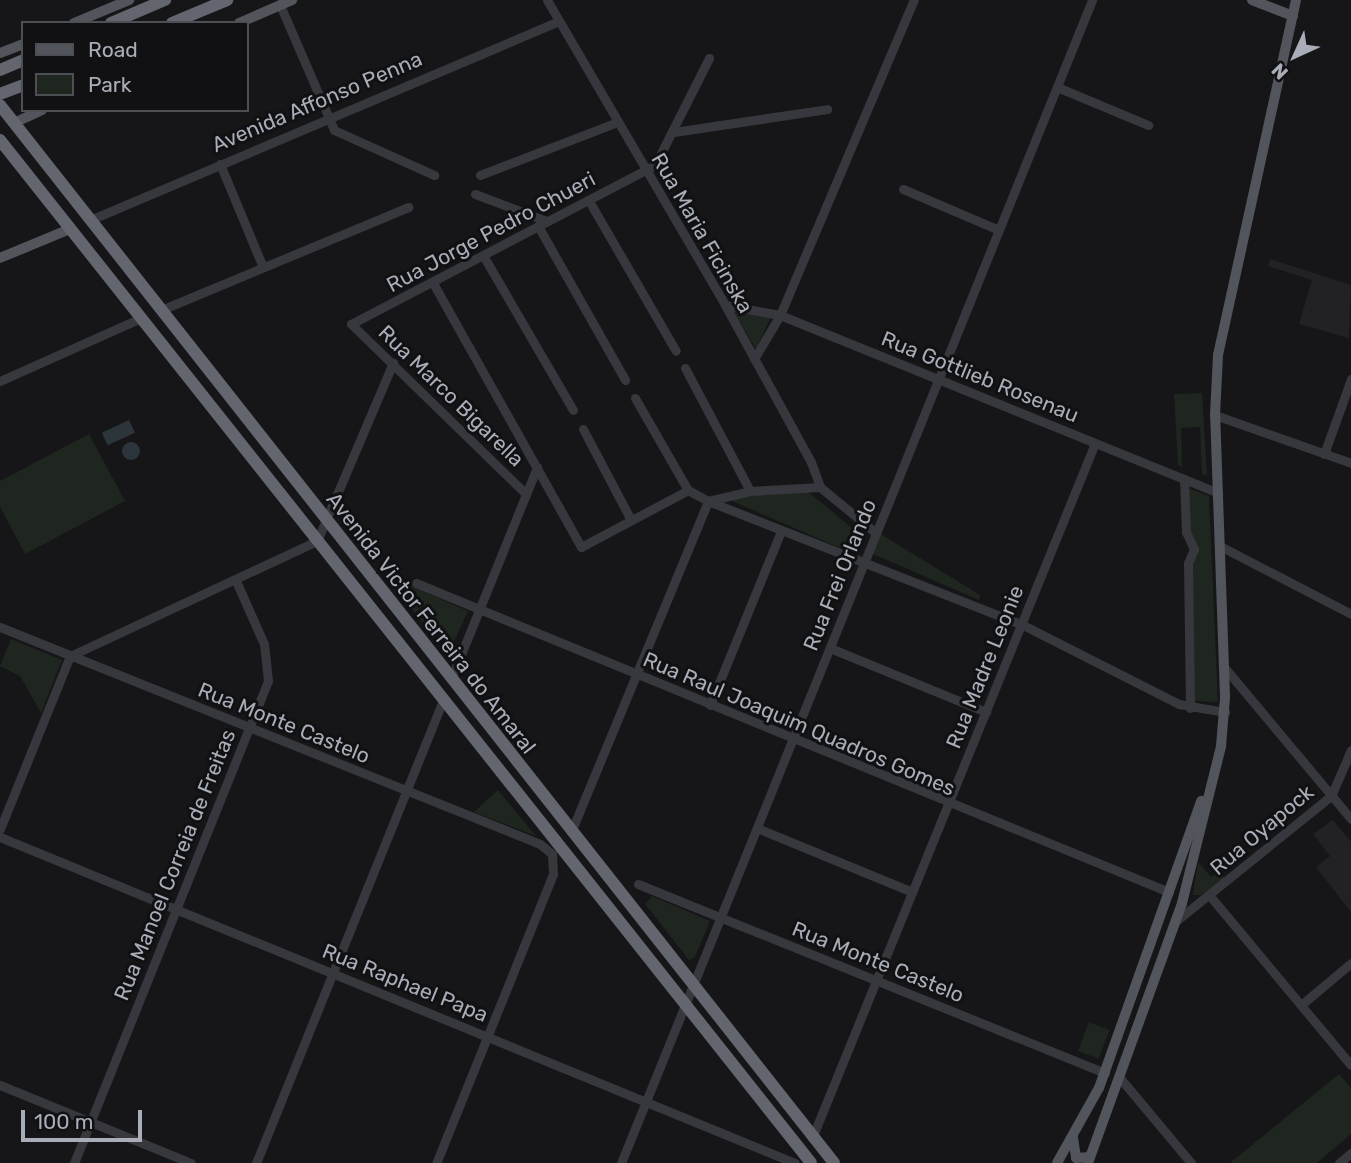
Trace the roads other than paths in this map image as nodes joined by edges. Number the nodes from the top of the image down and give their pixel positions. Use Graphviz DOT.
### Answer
graph roads {
  1 [pos="129,0"];
  2 [pos="165,0"];
  3 [pos="227,0"];
  4 [pos="292,0"];
  5 [pos="547,0"];
  6 [pos="914,0"];
  7 [pos="1092,0"];
  8 [pos="1252,0"];
  9 [pos="1297,0"];
  10 [pos="280,5"];
  11 [pos="1293,16"];
  12 [pos="79,21"];
  13 [pos="116,21"];
  14 [pos="177,21"];
  15 [pos="244,21"];
  16 [pos="559,21"];
  17 [pos="21,45"];
  18 [pos="0,53"];
  19 [pos="709,58"];
  20 [pos="21,61"];
  21 [pos="0,70"];
  22 [pos="21,86"];
  23 [pos="1057,88"];
  24 [pos="0,94"];
  25 [pos="0,106"];
  26 [pos="827,109"];
  27 [pos="38,112"];
  28 [pos="326,119"];
  29 [pos="617,122"];
  30 [pos="14,123"];
  31 [pos="1148,125"];
  32 [pos="674,132"];
  33 [pos="0,140"];
  34 [pos="219,164"];
  35 [pos="646,170"];
  36 [pos="434,175"];
  37 [pos="480,175"];
  38 [pos="903,189"];
  39 [pos="475,194"];
  40 [pos="589,201"];
  41 [pos="408,207"];
  42 [pos="90,220"];
  43 [pos="547,221"];
  44 [pos="538,226"];
  45 [pos="70,229"];
  46 [pos="999,230"];
  47 [pos="484,257"];
  48 [pos="0,258"];
  49 [pos="262,265"];
  50 [pos="433,283"];
  51 [pos="725,305"];
  52 [pos="161,310"];
  53 [pos="780,315"];
  54 [pos="141,318"];
  55 [pos="351,324"];
  56 [pos="676,351"];
  57 [pos="754,359"];
  58 [pos="393,363"];
  59 [pos="685,369"];
  60 [pos="939,379"];
  61 [pos="1351,379"];
  62 [pos="625,380"];
  63 [pos="0,381"];
  64 [pos="635,398"];
  65 [pos="573,410"];
  66 [pos="1215,415"];
  67 [pos="583,429"];
  68 [pos="1095,443"];
  69 [pos="1324,454"];
  70 [pos="1351,463"];
  71 [pos="537,467"];
  72 [pos="1184,479"];
  73 [pos="820,487"];
  74 [pos="688,490"];
  75 [pos="750,491"];
  76 [pos="1218,493"];
  77 [pos="526,494"];
  78 [pos="708,501"];
  79 [pos="631,520"];
  80 [pos="327,522"];
  81 [pos="781,531"];
  82 [pos="876,533"];
  83 [pos="317,541"];
  84 [pos="1220,546"];
  85 [pos="864,562"];
  86 [pos="235,579"];
  87 [pos="416,583"];
  88 [pos="479,610"];
  89 [pos="1351,614"];
  90 [pos="1021,624"];
  91 [pos="0,627"];
  92 [pos="830,648"];
  93 [pos="70,656"];
  94 [pos="1224,667"];
  95 [pos="636,675"];
  96 [pos="451,680"];
  97 [pos="443,700"];
  98 [pos="710,705"];
  99 [pos="1190,708"];
  100 [pos="985,712"];
  101 [pos="1225,712"];
  102 [pos="250,728"];
  103 [pos="793,738"];
  104 [pos="1351,750"];
  105 [pos="1348,767"];
  106 [pos="1214,776"];
  107 [pos="406,792"];
  108 [pos="1331,796"];
  109 [pos="948,804"];
  110 [pos="1351,819"];
  111 [pos="757,828"];
  112 [pos="0,829"];
  113 [pos="571,832"];
  114 [pos="0,837"];
  115 [pos="638,884"];
  116 [pos="912,892"];
  117 [pos="1169,892"];
  118 [pos="1210,896"];
  119 [pos="177,909"];
  120 [pos="720,919"];
  121 [pos="1176,921"];
  122 [pos="1351,963"];
  123 [pos="333,972"];
  124 [pos="877,980"];
  125 [pos="692,986"];
  126 [pos="1301,1005"];
  127 [pos="685,1006"];
  128 [pos="488,1035"];
  129 [pos="1351,1065"];
  130 [pos="1105,1073"];
  131 [pos="1120,1078"];
  132 [pos="0,1085"];
  133 [pos="647,1100"];
  134 [pos="90,1122"];
  135 [pos="1073,1136"];
  136 [pos="790,1139"];
  137 [pos="812,1139"];
  138 [pos="1351,1153"];
  139 [pos="783,1155"];
  140 [pos="1089,1160"];
  141 [pos="74,1163"];
  142 [pos="191,1163"];
  143 [pos="256,1163"];
  144 [pos="436,1163"];
  145 [pos="621,1163"];
  146 [pos="795,1163"];
  147 [pos="811,1163"];
  148 [pos="834,1163"];
  149 [pos="1057,1163"];
  150 [pos="1191,1163"];
  151 [pos="1339,1163"];
  1 -- 12 [label="main road"];
  2 -- 13 [label="highway"];
  3 -- 14 [label="highway"];
  4 -- 10 [label="main road"];
  5 -- 16 [label="street, Rua Maria Ficinska"];
  6 -- 53 [label="street"];
  7 -- 23 [label="street, Rua Frei Orlando"];
  8 -- 11 [label="main road"];
  9 -- 11 [label="main road"];
  10 -- 15 [label="main road"];
  10 -- 28 [label="street"];
  11 -- 66 [label="main road"];
  16 -- 28 [label="street, Avenida Affonso Penna"];
  16 -- 29 [label="street, Rua Maria Ficinska"];
  17 -- 18 [label="main road"];
  19 -- 32 [label="street"];
  20 -- 21 [label="highway"];
  22 -- 24 [label="highway"];
  23 -- 31 [label="street"];
  23 -- 46 [label="street, Rua Frei Orlando"];
  25 -- 30 [label="highway, Avenida Victor Ferreira do Amaral"];
  26 -- 32 [label="street"];
  27 -- 30 [label="main road"];
  28 -- 34 [label="street, Avenida Affonso Penna"];
  28 -- 36 [label="street"];
  29 -- 35 [label="street, Rua Maria Ficinska"];
  29 -- 37 [label="street"];
  30 -- 42 [label="highway, Avenida Victor Ferreira do Amaral"];
  32 -- 35 [label="street"];
  33 -- 45 [label="highway, Avenida Victor Ferreira do Amaral"];
  34 -- 42 [label="street, Avenida Affonso Penna"];
  34 -- 49 [label="street"];
  35 -- 40 [label="street, Rua Jorge Pedro Chueri"];
  35 -- 51 [label="street, Rua Maria Ficinska"];
  38 -- 46 [label="street"];
  39 -- 43 [label="street"];
  40 -- 43 [label="street, Rua Jorge Pedro Chueri"];
  40 -- 56 [label="street"];
  41 -- 49 [label="street"];
  42 -- 52 [label="highway, Avenida Victor Ferreira do Amaral"];
  43 -- 44 [label="street, Rua Jorge Pedro Chueri"];
  44 -- 47 [label="street, Rua Jorge Pedro Chueri"];
  44 -- 62 [label="street"];
  45 -- 48 [label="main road"];
  45 -- 54 [label="highway, Avenida Victor Ferreira do Amaral"];
  46 -- 60 [label="street, Rua Frei Orlando"];
  47 -- 50 [label="street, Rua Jorge Pedro Chueri"];
  47 -- 65 [label="street"];
  49 -- 52 [label="street"];
  50 -- 55 [label="street, Rua Jorge Pedro Chueri"];
  50 -- 71 [label="street"];
  51 -- 53 [label="street, Rua Gottlieb Rosenau"];
  51 -- 57 [label="street, Rua Maria Ficinska"];
  52 -- 80 [label="highway, Avenida Victor Ferreira do Amaral"];
  53 -- 57 [label="street"];
  53 -- 60 [label="street, Rua Gottlieb Rosenau"];
  54 -- 63 [label="street"];
  54 -- 83 [label="highway, Avenida Victor Ferreira do Amaral"];
  55 -- 58 [label="street, Rua Marco Bigarella"];
  57 -- 73 [label="street, Rua Maria Ficinska"];
  58 -- 77 [label="street, Rua Marco Bigarella"];
  58 -- 80 [label="street"];
  59 -- 75 [label="street"];
  60 -- 68 [label="street, Rua Gottlieb Rosenau"];
  60 -- 82 [label="street, Rua Frei Orlando"];
  61 -- 69 [label="street"];
  64 -- 74 [label="street"];
  66 -- 69 [label="street"];
  66 -- 76 [label="main road"];
  67 -- 79 [label="street"];
  68 -- 72 [label="street, Rua Gottlieb Rosenau"];
  68 -- 90 [label="street, Rua Madre Leonie"];
  69 -- 70 [label="street"];
  71 -- 77 [label="street"];
  71 -- 79 [label="street"];
  72 -- 76 [label="street, Rua Gottlieb Rosenau"];
  72 -- 99 [label="street"];
  73 -- 75 [label="street"];
  73 -- 82 [label="street"];
  74 -- 78 [label="street"];
  74 -- 79 [label="street"];
  75 -- 78 [label="street"];
  76 -- 84 [label="main road"];
  77 -- 88 [label="street"];
  78 -- 81 [label="street"];
  78 -- 95 [label="street"];
  80 -- 83 [label="street"];
  80 -- 96 [label="highway, Avenida Victor Ferreira do Amaral"];
  81 -- 85 [label="street"];
  81 -- 98 [label="street"];
  82 -- 85 [label="street, Rua Frei Orlando"];
  83 -- 86 [label="street"];
  83 -- 97 [label="highway, Avenida Victor Ferreira do Amaral"];
  84 -- 89 [label="street"];
  84 -- 94 [label="main road"];
  85 -- 90 [label="street"];
  85 -- 92 [label="street, Rua Frei Orlando"];
  86 -- 93 [label="street"];
  86 -- 102 [label="street, Rua Manoel Correia de Freitas"];
  87 -- 88 [label="street, Rua Raul Joaquim Quadros Gomes"];
  88 -- 95 [label="street, Rua Raul Joaquim Quadros Gomes"];
  88 -- 96 [label="street"];
  90 -- 99 [label="street"];
  90 -- 100 [label="street, Rua Madre Leonie"];
  91 -- 93 [label="street, Rua Monte Castelo"];
  92 -- 100 [label="street"];
  92 -- 103 [label="street, Rua Frei Orlando"];
  93 -- 102 [label="street, Rua Monte Castelo"];
  93 -- 112 [label="street"];
  94 -- 101 [label="main road"];
  94 -- 108 [label="street"];
  95 -- 98 [label="street, Rua Raul Joaquim Quadros Gomes"];
  95 -- 113 [label="street"];
  96 -- 113 [label="highway, Avenida Victor Ferreira do Amaral"];
  97 -- 107 [label="street"];
  97 -- 127 [label="highway, Avenida Victor Ferreira do Amaral"];
  98 -- 103 [label="street, Rua Raul Joaquim Quadros Gomes"];
  99 -- 101 [label="street"];
  100 -- 109 [label="street, Rua Madre Leonie"];
  101 -- 106 [label="main road"];
  102 -- 107 [label="street, Rua Monte Castelo"];
  102 -- 119 [label="street, Rua Manoel Correia de Freitas"];
  103 -- 109 [label="street, Rua Raul Joaquim Quadros Gomes"];
  103 -- 111 [label="street, Rua Frei Orlando"];
  104 -- 105 [label="street, Rua Oyapock"];
  105 -- 108 [label="street, Rua Oyapock"];
  106 -- 117 [label="main road"];
  106 -- 121 [label="main road"];
  107 -- 123 [label="street"];
  107 -- 128 [label="street, Rua Monte Castelo"];
  108 -- 110 [label="street"];
  108 -- 118 [label="street, Rua Oyapock"];
  109 -- 116 [label="street, Rua Madre Leonie"];
  109 -- 117 [label="street, Rua Raul Joaquim Quadros Gomes"];
  111 -- 116 [label="street"];
  111 -- 120 [label="street, Rua Frei Orlando"];
  113 -- 125 [label="highway, Avenida Victor Ferreira do Amaral"];
  114 -- 119 [label="street, Rua Raphael Papa"];
  115 -- 120 [label="street, Rua Monte Castelo"];
  116 -- 124 [label="street, Rua Madre Leonie"];
  117 -- 130 [label="main road"];
  118 -- 121 [label="street, Rua Oyapock"];
  118 -- 126 [label="street"];
  119 -- 123 [label="street, Rua Raphael Papa"];
  119 -- 134 [label="street, Rua Manoel Correia de Freitas"];
  120 -- 124 [label="street, Rua Monte Castelo"];
  120 -- 125 [label="street, Rua Frei Orlando"];
  121 -- 131 [label="main road"];
  122 -- 126 [label="street"];
  123 -- 128 [label="street, Rua Raphael Papa"];
  123 -- 143 [label="street"];
  124 -- 130 [label="street, Rua Monte Castelo"];
  124 -- 137 [label="street, Rua Madre Leonie"];
  125 -- 127 [label="street, Rua Frei Orlando"];
  125 -- 137 [label="highway, Avenida Victor Ferreira do Amaral"];
  126 -- 129 [label="street"];
  127 -- 133 [label="street, Rua Frei Orlando"];
  127 -- 136 [label="highway, Avenida Victor Ferreira do Amaral"];
  128 -- 133 [label="street, Rua Raphael Papa"];
  128 -- 144 [label="street"];
  130 -- 135 [label="main road"];
  131 -- 140 [label="main road"];
  131 -- 150 [label="street"];
  132 -- 134 [label="street"];
  133 -- 139 [label="street, Rua Raphael Papa"];
  133 -- 145 [label="street, Rua Frei Orlando"];
  134 -- 141 [label="street, Rua Manoel Correia de Freitas"];
  134 -- 142 [label="street"];
  135 -- 140 [label="main road"];
  135 -- 149 [label="main road"];
  136 -- 139 [label="street"];
  136 -- 147 [label="highway, Avenida Victor Ferreira do Amaral"];
  137 -- 148 [label="highway, Avenida Victor Ferreira do Amaral"];
  138 -- 151 [label="street"];
  139 -- 146 [label="street, Rua Raphael Papa"];
}
